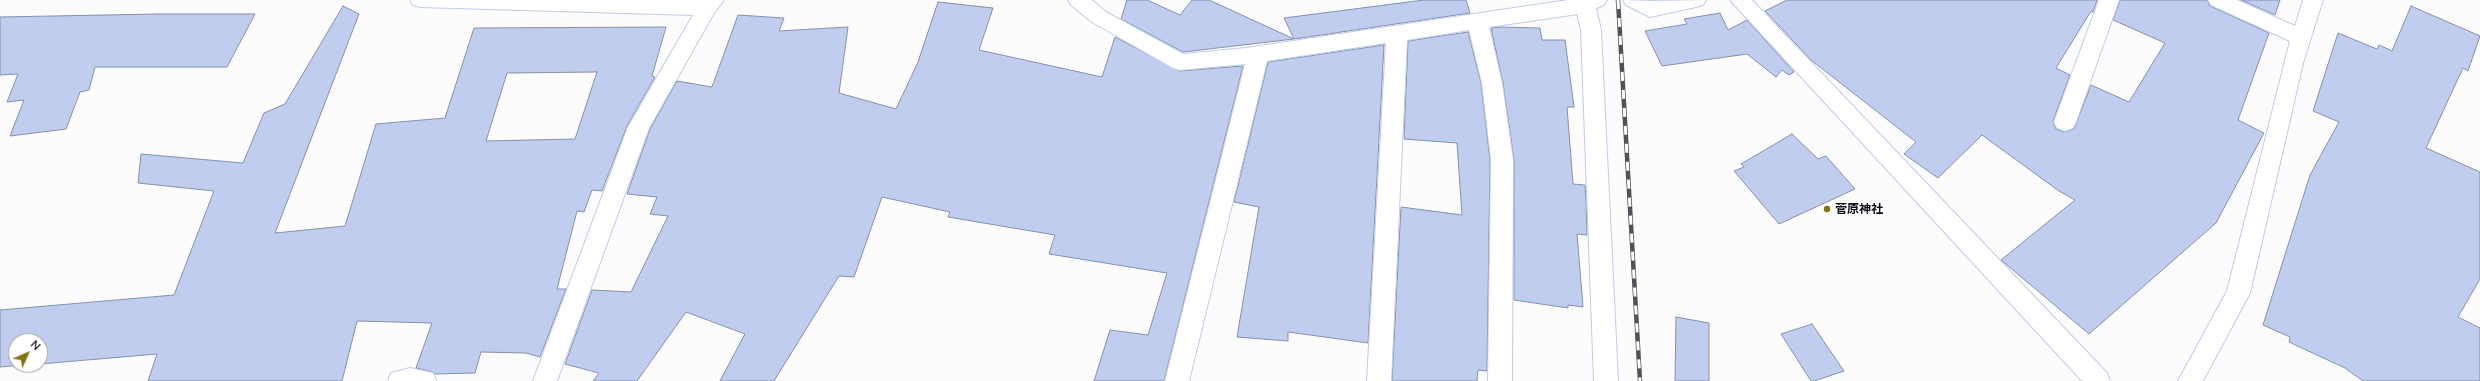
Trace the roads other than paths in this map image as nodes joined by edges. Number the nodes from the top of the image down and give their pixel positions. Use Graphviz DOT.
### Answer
graph roads {
  1 [pos="420,0"];
  2 [pos="1078,0"];
  3 [pos="1633,0"];
  4 [pos="1696,0"];
  5 [pos="1740,0"];
  6 [pos="2109,0"];
  7 [pos="2218,0"];
  8 [pos="2312,0"];
  9 [pos="1588,2"];
  10 [pos="711,4"];
  11 [pos="1477,21"];
  12 [pos="1397,34"];
  13 [pos="2301,37"];
  14 [pos="1258,54"];
  15 [pos="2066,122"];
  16 [pos="400,381"];
  17 [pos="424,381"];
  18 [pos="545,381"];
  19 [pos="1177,381"];
  20 [pos="1379,381"];
  21 [pos="1500,381"];
  22 [pos="1606,381"];
  23 [pos="2098,381"];
  24 [pos="2190,381"];
  1 -- 10 [label="street"];
  2 -- 14 [label="street"];
  3 -- 4 [label="street"];
  5 -- 23 [label="street"];
  6 -- 15 [label="street"];
  7 -- 13 [label="street"];
  8 -- 13 [label="street"];
  9 -- 11 [label="street"];
  9 -- 22 [label="street"];
  10 -- 18 [label="street"];
  11 -- 12 [label="street"];
  11 -- 21 [label="street"];
  12 -- 14 [label="street"];
  12 -- 20 [label="street"];
  13 -- 24 [label="street"];
  14 -- 19 [label="street"];
  16 -- 17 [label="street"];
}
